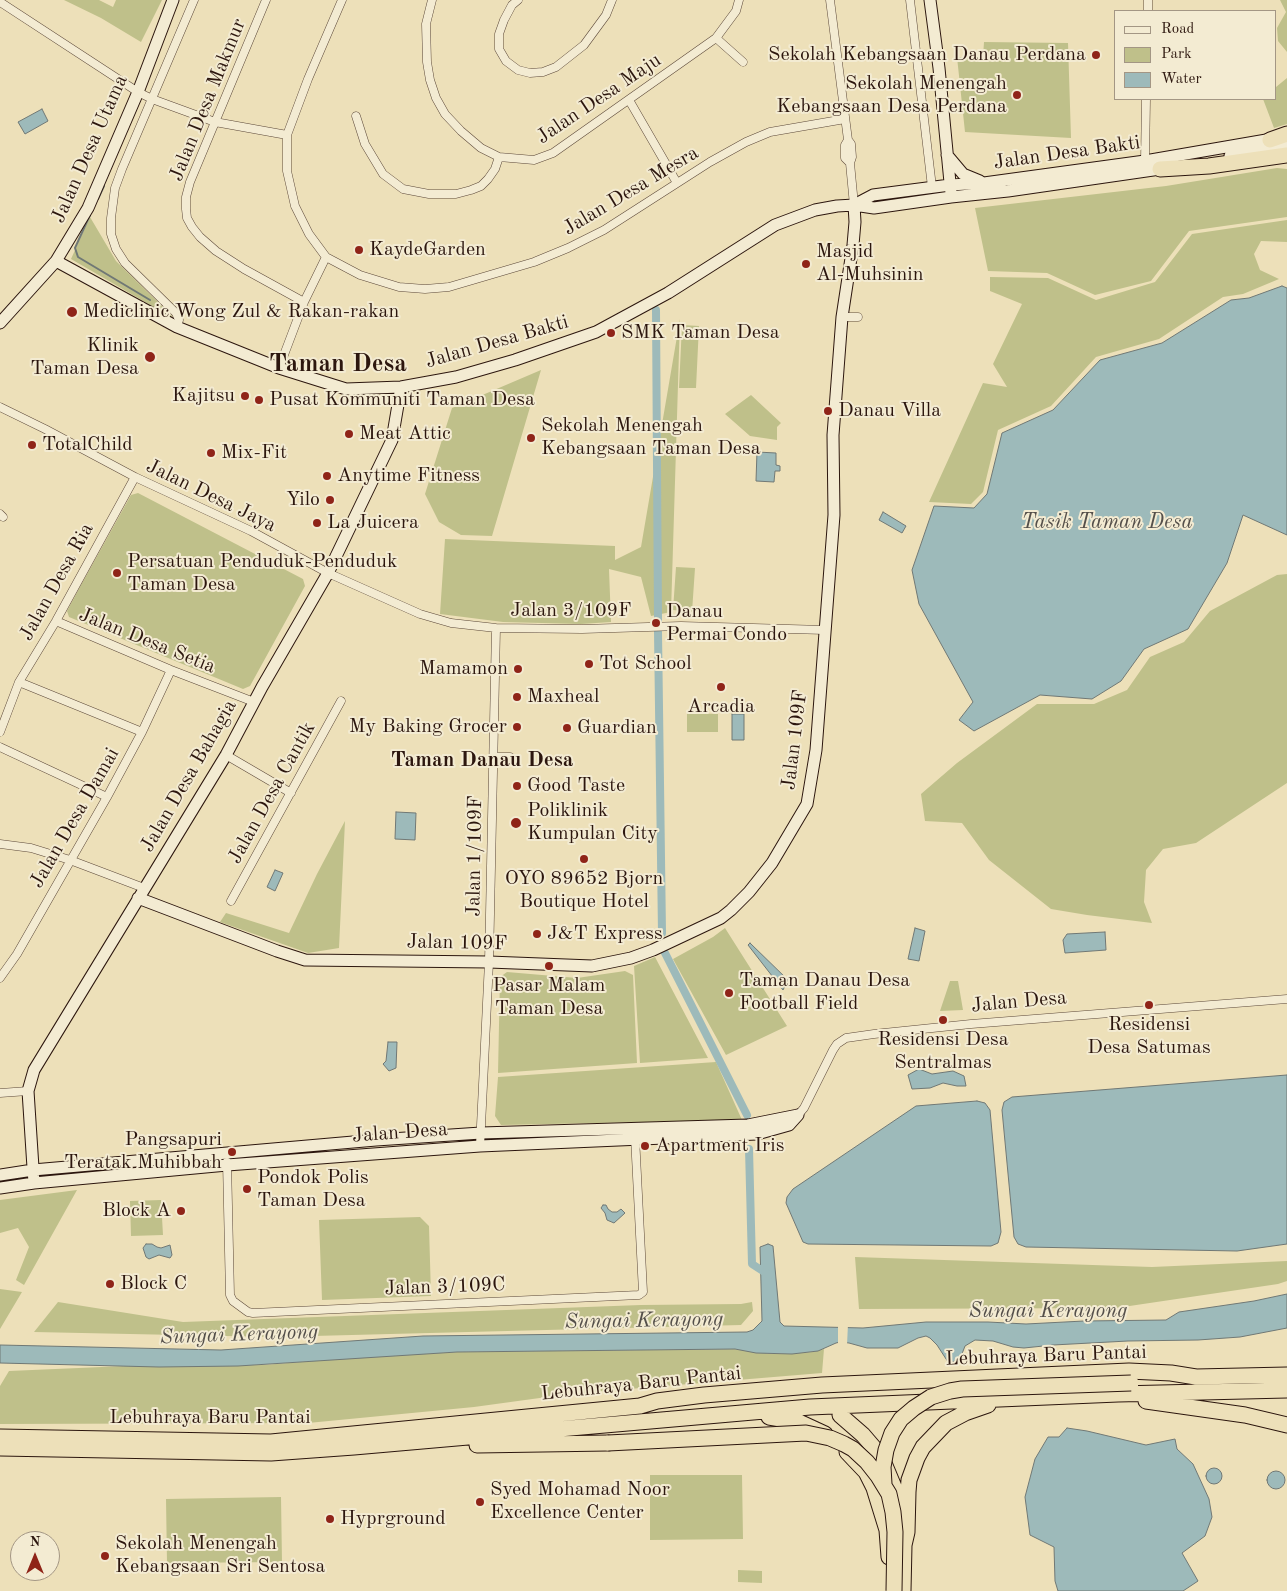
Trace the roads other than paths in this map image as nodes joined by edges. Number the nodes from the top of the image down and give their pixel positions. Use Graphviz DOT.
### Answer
graph roads {
  1 [pos="173,0"];
  2 [pos="194,0"];
  3 [pos="266,0"];
  4 [pos="342,0"];
  5 [pos="432,0"];
  6 [pos="518,0"];
  7 [pos="612,0"];
  8 [pos="738,0"];
  9 [pos="830,0"];
  10 [pos="910,0"];
  11 [pos="930,0"];
  12 [pos="0,2"];
  13 [pos="716,38"];
  14 [pos="743,62"];
  15 [pos="138,92"];
  16 [pos="152,99"];
  17 [pos="629,100"];
  18 [pos="1146,100"];
  19 [pos="356,116"];
  20 [pos="845,119"];
  21 [pos="216,122"];
  22 [pos="287,135"];
  23 [pos="1287,135"];
  24 [pos="1270,140"];
  25 [pos="1287,146"];
  26 [pos="1287,155"];
  27 [pos="947,156"];
  28 [pos="498,157"];
  29 [pos="1145,161"];
  30 [pos="1160,169"];
  31 [pos="677,183"];
  32 [pos="984,183"];
  33 [pos="932,188"];
  34 [pos="950,191"];
  35 [pos="854,205"];
  36 [pos="326,258"];
  37 [pos="56,261"];
  38 [pos="304,302"];
  39 [pos="842,317"];
  40 [pos="858,317"];
  41 [pos="0,323"];
  42 [pos="177,327"];
  43 [pos="279,368"];
  44 [pos="401,387"];
  45 [pos="0,407"];
  46 [pos="135,477"];
  47 [pos="328,573"];
  48 [pos="56,621"];
  49 [pos="496,628"];
  50 [pos="825,630"];
  51 [pos="171,670"];
  52 [pos="19,682"];
  53 [pos="342,701"];
  54 [pos="254,702"];
  55 [pos="1,728"];
  56 [pos="142,732"];
  57 [pos="0,747"];
  58 [pos="226,755"];
  59 [pos="493,757"];
  60 [pos="510,757"];
  61 [pos="292,793"];
  62 [pos="107,797"];
  63 [pos="0,844"];
  64 [pos="70,860"];
  65 [pos="141,893"];
  66 [pos="231,901"];
  67 [pos="488,962"];
  68 [pos="0,978"];
  69 [pos="1287,999"];
  70 [pos="28,1091"];
  71 [pos="0,1093"];
  72 [pos="798,1115"];
  73 [pos="480,1133"];
  74 [pos="635,1133"];
  75 [pos="480,1146"];
  76 [pos="227,1160"];
  77 [pos="33,1170"];
  78 [pos="0,1176"];
  79 [pos="34,1183"];
  80 [pos="0,1188"];
  81 [pos="1287,1375"];
  82 [pos="1196,1377"];
  83 [pos="1287,1390"];
  84 [pos="1118,1394"];
  85 [pos="797,1400"];
  86 [pos="1001,1400"];
  87 [pos="640,1406"];
  88 [pos="840,1415"];
  89 [pos="701,1416"];
  90 [pos="1287,1425"];
  91 [pos="0,1437"];
  92 [pos="456,1439"];
  93 [pos="0,1448"];
  94 [pos="887,1530"];
  95 [pos="904,1545"];
  96 [pos="892,1591"];
  97 [pos="903,1591"];
  1 -- 15 [label="street, Jalan Desa Utama"];
  2 -- 16 [label="street"];
  3 -- 21 [label="street, Jalan Desa Makmur"];
  4 -- 22 [label="street, Jalan Desa Mesra"];
  5 -- 28 [label="street, Jalan Desa Maju"];
  6 -- 7 [label="street"];
  8 -- 13 [label="street, Jalan Desa Maju"];
  9 -- 20 [label="street"];
  10 -- 33 [label="street"];
  11 -- 27 [label="street"];
  12 -- 15 [label="street"];
  13 -- 14 [label="street"];
  13 -- 17 [label="street, Jalan Desa Maju"];
  15 -- 16 [label="street"];
  15 -- 37 [label="street, Jalan Desa Utama"];
  16 -- 21 [label="street"];
  16 -- 42 [label="street"];
  17 -- 28 [label="street, Jalan Desa Maju"];
  17 -- 31 [label="street"];
  18 -- 29 [label="street"];
  19 -- 28 [label="street"];
  20 -- 31 [label="street, Jalan Desa Mesra"];
  20 -- 35 [label="street"];
  21 -- 22 [label="street"];
  21 -- 38 [label="street, Jalan Desa Makmur"];
  22 -- 36 [label="street, Jalan Desa Mesra"];
  23 -- 24 [label="highway"];
  24 -- 29 [label="street, Jalan Desa Bakti"];
  25 -- 30 [label="street, Jalan Desa Bakti"];
  26 -- 30 [label="highway"];
  27 -- 32 [label="street"];
  27 -- 34 [label="street"];
  29 -- 32 [label="street, Jalan Desa Bakti"];
  30 -- 34 [label="street, Jalan Desa Bakti"];
  31 -- 36 [label="street, Jalan Desa Mesra"];
  32 -- 34 [label="street, Jalan Desa Bakti"];
  33 -- 34 [label="street, Jalan Desa Bakti"];
  33 -- 35 [label="street, Jalan Desa Bakti"];
  34 -- 35 [label="street, Jalan Desa Bakti"];
  35 -- 39 [label="street, Jalan 109F"];
  35 -- 44 [label="street, Jalan Desa Bakti"];
  36 -- 38 [label="street"];
  37 -- 41 [label="street, Jalan Desa Utama"];
  37 -- 42 [label="street, Jalan Desa Bakti"];
  38 -- 43 [label="street"];
  39 -- 40 [label="street"];
  39 -- 50 [label="street, Jalan 109F"];
  42 -- 43 [label="street, Jalan Desa Bakti"];
  43 -- 44 [label="street, Jalan Desa Bakti"];
  44 -- 47 [label="street, Jalan Desa Bahagia"];
  45 -- 46 [label="street, Jalan Desa Jaya"];
  46 -- 47 [label="street, Jalan Desa Jaya"];
  46 -- 48 [label="street, Jalan Desa Ria"];
  47 -- 49 [label="street, Jalan 3/109F"];
  47 -- 54 [label="street, Jalan Desa Bahagia"];
  48 -- 51 [label="street, Jalan Desa Setia"];
  48 -- 52 [label="street, Jalan Desa Ria"];
  49 -- 50 [label="street, Jalan 3/109F"];
  49 -- 59 [label="street, Jalan 1/109F"];
  50 -- 67 [label="street, Jalan 109F"];
  51 -- 54 [label="street, Jalan Desa Setia"];
  51 -- 56 [label="street, Jalan Desa Damai"];
  52 -- 55 [label="street, Jalan Desa Ria"];
  52 -- 56 [label="street"];
  53 -- 61 [label="street, Jalan Desa Cantik"];
  54 -- 58 [label="street, Jalan Desa Bahagia"];
  56 -- 62 [label="street, Jalan Desa Damai"];
  57 -- 62 [label="street"];
  58 -- 61 [label="street"];
  58 -- 65 [label="street, Jalan Desa Bahagia"];
  59 -- 60 [label="street"];
  59 -- 67 [label="street, Jalan 1/109F"];
  61 -- 66 [label="street, Jalan Desa Cantik"];
  62 -- 64 [label="street, Jalan Desa Damai"];
  63 -- 64 [label="street"];
  64 -- 65 [label="street"];
  64 -- 68 [label="street, Jalan Desa Damai"];
  65 -- 67 [label="street, Jalan 109F"];
  65 -- 70 [label="street, Jalan Desa Bahagia"];
  67 -- 73 [label="street, Jalan 1/109F"];
  69 -- 72 [label="street, Jalan Desa"];
  70 -- 71 [label="street"];
  70 -- 77 [label="street, Jalan Desa Bahagia"];
  72 -- 74 [label="street, Jalan Desa"];
  73 -- 74 [label="street, Jalan Desa"];
  73 -- 75 [label="street, Jalan 1/109F"];
  73 -- 76 [label="street, Jalan Desa"];
  74 -- 75 [label="street, Jalan Desa"];
  74 -- 76 [label="street, Jalan 3/109C"];
  75 -- 76 [label="street, Jalan Desa"];
  76 -- 77 [label="street, Jalan Desa"];
  76 -- 79 [label="street, Jalan Desa"];
  77 -- 78 [label="street, Jalan Desa"];
  77 -- 79 [label="street, Jalan Desa Bahagia"];
  79 -- 80 [label="street, Jalan Desa"];
  81 -- 82 [label="highway, Lebuhraya Baru Pantai"];
  82 -- 87 [label="highway, Lebuhraya Baru Pantai"];
  82 -- 94 [label="highway, bridge"];
  83 -- 84 [label="highway"];
  84 -- 86 [label="highway, Lebuhraya Baru Pantai"];
  84 -- 90 [label="highway"];
  85 -- 87 [label="highway"];
  86 -- 89 [label="highway, Lebuhraya Baru Pantai"];
  86 -- 95 [label="highway"];
  87 -- 91 [label="highway, Lebuhraya Baru Pantai"];
  88 -- 95 [label="highway"];
  89 -- 92 [label="highway, Lebuhraya Baru Pantai"];
  89 -- 94 [label="highway"];
  92 -- 93 [label="highway, Lebuhraya Baru Pantai"];
  92 -- 96 [label="highway, bridge"];
  94 -- 96 [label="highway"];
  95 -- 97 [label="highway"];
}
